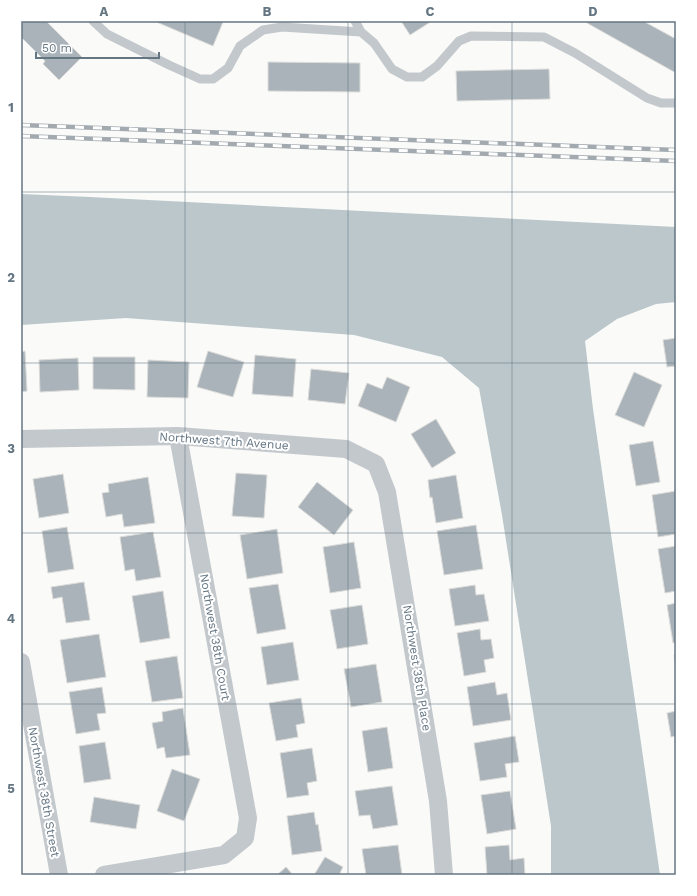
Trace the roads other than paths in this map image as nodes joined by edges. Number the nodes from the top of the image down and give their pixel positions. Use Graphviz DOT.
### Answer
graph roads {
  1 [pos="93,21"];
  2 [pos="281,21"];
  3 [pos="355,21"];
  4 [pos="273,28"];
  5 [pos="361,32"];
  6 [pos="676,103"];
  7 [pos="178,436"];
  8 [pos="21,439"];
  9 [pos="376,464"];
  10 [pos="21,662"];
  11 [pos="59,875"];
  12 [pos="104,875"];
  13 [pos="444,875"];
  1 -- 4 [label="lane"];
  2 -- 4 [label="lane"];
  3 -- 5 [label="lane"];
  4 -- 5 [label="lane"];
  5 -- 6 [label="lane"];
  7 -- 8 [label="street, Northwest 7th Avenue"];
  7 -- 9 [label="street, Northwest 7th Avenue"];
  7 -- 12 [label="street, Northwest 38th Court"];
  9 -- 13 [label="street, Northwest 38th Place"];
  10 -- 11 [label="street, Northwest 38th Street"];
}
